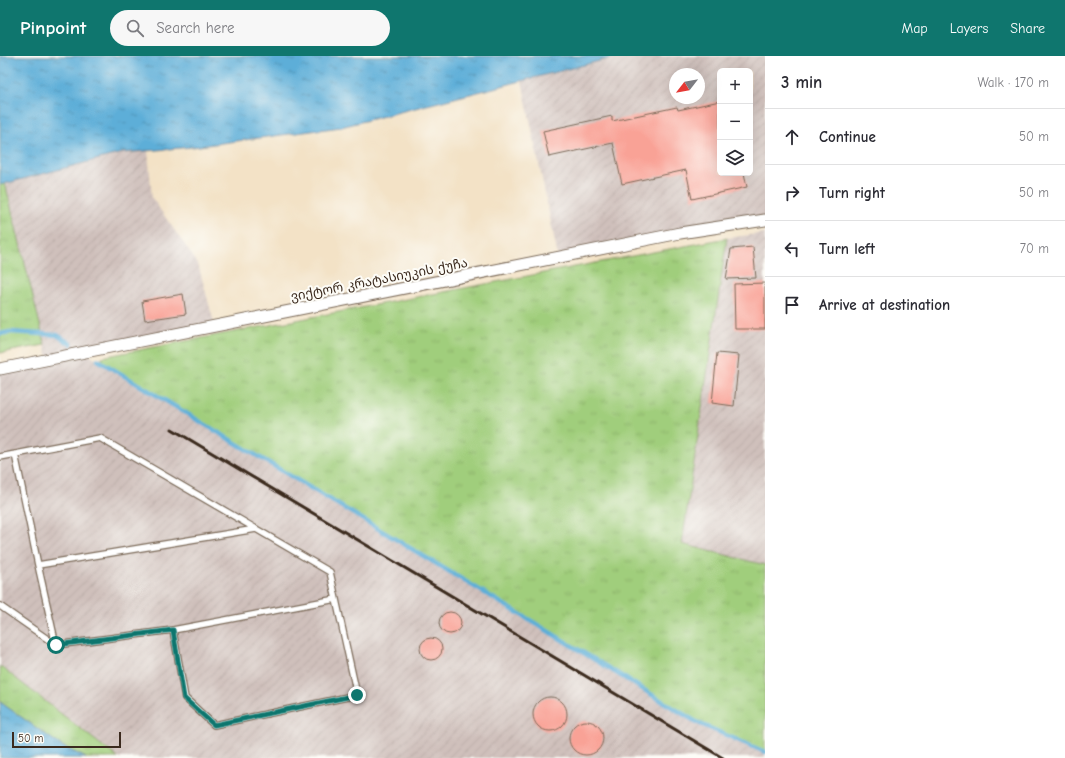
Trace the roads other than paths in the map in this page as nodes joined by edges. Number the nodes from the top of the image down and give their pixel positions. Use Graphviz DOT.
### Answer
graph roads {
  1 [pos="765,220"];
  2 [pos="0,369"];
  3 [pos="15,454"];
  4 [pos="0,457"];
  5 [pos="256,529"];
  6 [pos="38,565"];
  7 [pos="336,599"];
  8 [pos="0,606"];
  9 [pos="173,630"];
  10 [pos="56,645"];
  1 -- 2 [label="street, ვიქტორ კრატასიუკის ქუჩა"];
  3 -- 4 [label="lane"];
  3 -- 5 [label="lane"];
  3 -- 6 [label="lane"];
  5 -- 6 [label="lane"];
  5 -- 7 [label="lane"];
  6 -- 10 [label="lane"];
  7 -- 9 [label="lane"];
  7 -- 9 [label="lane"];
  8 -- 10 [label="lane"];
  9 -- 10 [label="lane"];
}
